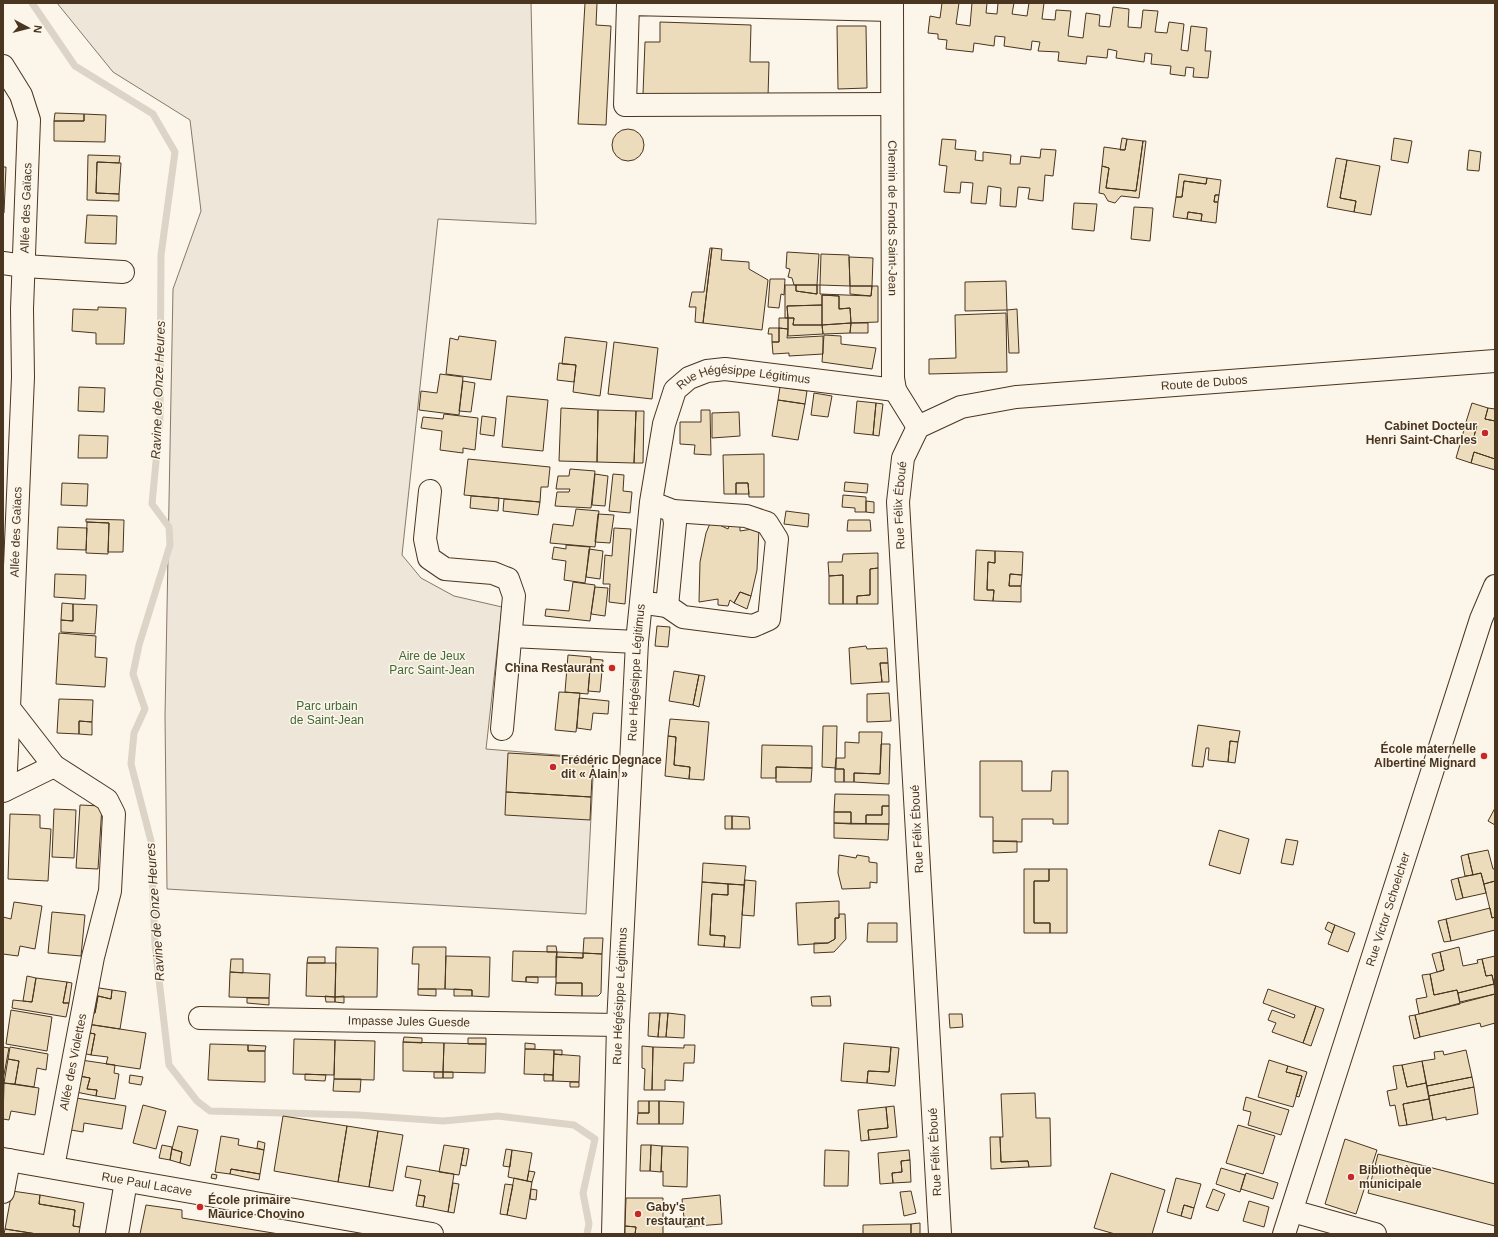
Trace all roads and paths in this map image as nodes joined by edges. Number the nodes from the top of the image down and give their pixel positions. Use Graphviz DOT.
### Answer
graph roads {
  1 [pos="892,6"];
  2 [pos="3,66"];
  3 [pos="892,104"];
  4 [pos="13,264"];
  5 [pos="123,272"];
  6 [pos="1495,361"];
  7 [pos="895,390"];
  8 [pos="918,427"];
  9 [pos="430,491"];
  10 [pos="651,502"];
  11 [pos="673,511"];
  12 [pos="9,531"];
  13 [pos="1495,586"];
  14 [pos="641,602"];
  15 [pos="666,606"];
  16 [pos="511,636"];
  17 [pos="637,642"];
  18 [pos="9,708"];
  19 [pos="502,729"];
  20 [pos="54,766"];
  21 [pos="4,791"];
  22 [pos="200,1018"];
  23 [pos="618,1025"];
  24 [pos="6,1160"];
  25 [pos="53,1167"];
  26 [pos="126,1181"];
  27 [pos="3,1192"];
  28 [pos="1292,1210"];
  29 [pos="117,1234"];
  30 [pos="432,1234"];
  31 [pos="613,1234"];
  32 [pos="940,1234"];
  33 [pos="1284,1234"];
  34 [pos="1375,1234"];
  1 -- 3 [label="street, Chemin de Fonds Saint-Jean"];
  1 -- 3 [label="street"];
  2 -- 4 [label="street, Allée des Gaïacs"];
  3 -- 7 [label="street, Chemin de Fonds Saint-Jean"];
  4 -- 5 [label="street"];
  4 -- 12 [label="street, Allée des Gaïacs"];
  6 -- 8 [label="street, Route de Dubos"];
  7 -- 8 [label="street, Chemin de Fonds Saint-Jean"];
  7 -- 10 [label="street, Rue Hégésippe Légitimus"];
  8 -- 32 [label="street, Rue Félix Éboué"];
  9 -- 16 [label="street"];
  10 -- 11 [label="street"];
  10 -- 14 [label="street, Rue Hégésippe Légitimus"];
  11 -- 15 [label="street"];
  11 -- 15 [label="street"];
  12 -- 18 [label="street, Allée des Gaïacs"];
  13 -- 28 [label="street, Rue Victor Schoelcher"];
  14 -- 15 [label="street"];
  14 -- 17 [label="street, Rue Hégésippe Légitimus"];
  16 -- 17 [label="street"];
  16 -- 19 [label="street"];
  17 -- 23 [label="street, Rue Hégésippe Légitimus"];
  18 -- 20 [label="street"];
  18 -- 21 [label="street, Allée des Gaïacs"];
  20 -- 21 [label="street"];
  20 -- 25 [label="street, Allée des Violettes"];
  22 -- 23 [label="street, Impasse Jules Guesde"];
  23 -- 31 [label="street, Rue Hégésippe Légitimus"];
  24 -- 25 [label="street, Rue Paul Lacave"];
  24 -- 27 [label="street"];
  25 -- 26 [label="street, Rue Paul Lacave"];
  26 -- 29 [label="street"];
  26 -- 30 [label="street, Rue Paul Lacave"];
  28 -- 33 [label="street, Rue Victor Schoelcher"];
  28 -- 34 [label="street"];
}
